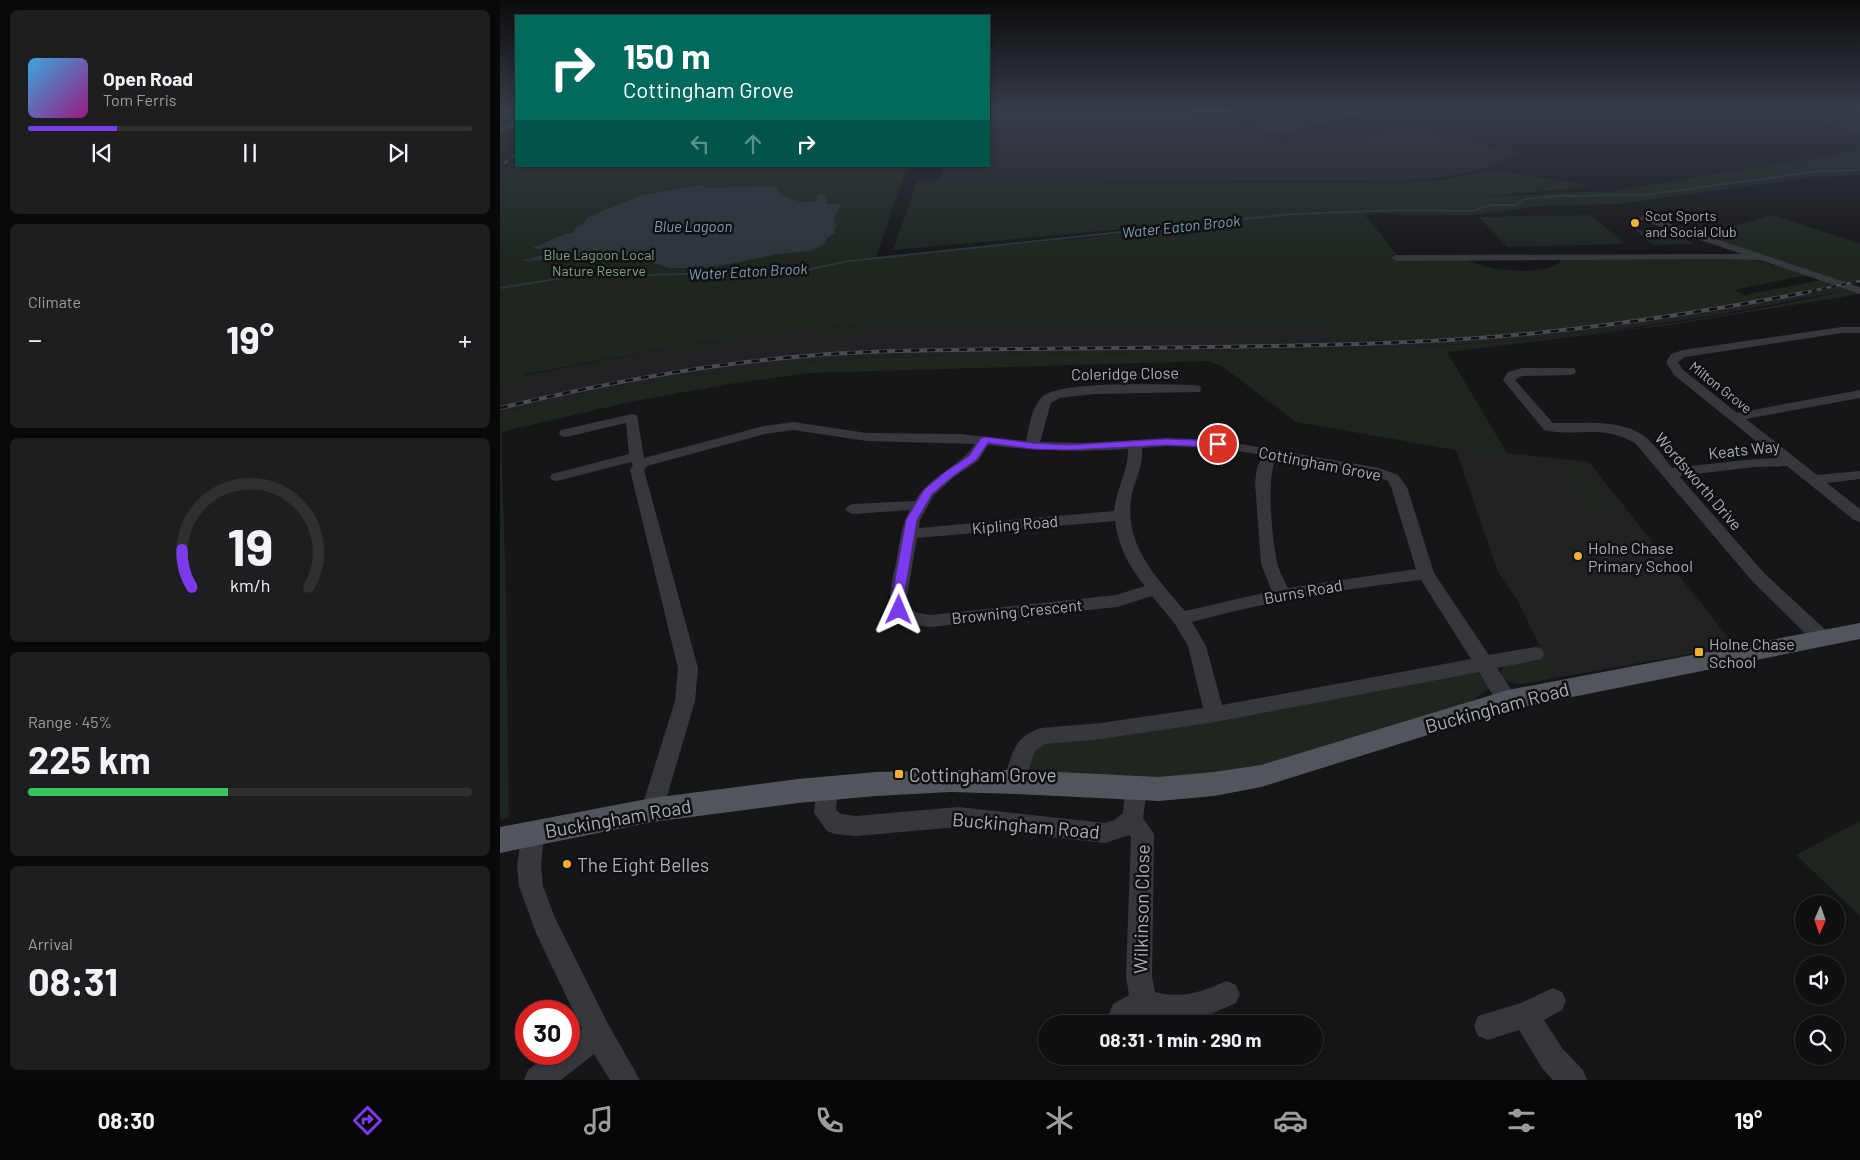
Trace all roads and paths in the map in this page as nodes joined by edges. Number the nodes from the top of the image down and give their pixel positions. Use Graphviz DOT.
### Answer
graph roads {
  1 [pos="1644,218"];
  2 [pos="1396,258"];
  3 [pos="1758,258"];
  4 [pos="1860,291"];
  5 [pos="1860,330"];
  6 [pos="1570,371"];
  7 [pos="1195,389"];
  8 [pos="1860,394"];
  9 [pos="1736,417"];
  10 [pos="566,433"];
  11 [pos="985,440"];
  12 [pos="1135,444"];
  13 [pos="1032,446"];
  14 [pos="1271,452"];
  15 [pos="639,460"];
  16 [pos="1791,462"];
  17 [pos="1670,473"];
  18 [pos="1860,475"];
  19 [pos="557,476"];
  20 [pos="1815,480"];
  21 [pos="920,505"];
  22 [pos="853,509"];
  23 [pos="1122,515"];
  24 [pos="1860,517"];
  25 [pos="908,534"];
  26 [pos="1426,574"];
  27 [pos="1155,589"];
  28 [pos="1282,594"];
  29 [pos="1181,619"];
  30 [pos="1860,631"];
  31 [pos="1822,638"];
  32 [pos="1534,654"];
  33 [pos="1483,663"];
  34 [pos="1508,700"];
  35 [pos="1215,714"];
  36 [pos="1014,782"];
  37 [pos="826,788"];
  38 [pos="1136,789"];
  39 [pos="652,810"];
  40 [pos="1131,820"];
  41 [pos="533,834"];
  42 [pos="500,840"];
  43 [pos="1226,994"];
  44 [pos="1552,1001"];
  45 [pos="1525,1015"];
  46 [pos="1488,1026"];
  47 [pos="598,1034"];
  48 [pos="538,1080"];
  49 [pos="626,1080"];
  50 [pos="1572,1080"];
  1 -- 3 [label="street"];
  2 -- 3 [label="street"];
  3 -- 4 [label="street"];
  5 -- 9 [label="street, Milton Grove"];
  6 -- 17 [label="street, Wordsworth Drive"];
  7 -- 13 [label="street, Coleridge Close"];
  8 -- 9 [label="street"];
  9 -- 16 [label="street, Milton Grove"];
  10 -- 15 [label="street"];
  11 -- 13 [label="street, Cottingham Grove"];
  11 -- 15 [label="street, Cottingham Grove"];
  11 -- 21 [label="street, Browning Crescent"];
  12 -- 13 [label="street, Cottingham Grove"];
  12 -- 14 [label="street, Cottingham Grove"];
  12 -- 23 [label="street"];
  14 -- 26 [label="street, Cottingham Grove"];
  14 -- 28 [label="street"];
  15 -- 19 [label="street, Cottingham Grove"];
  15 -- 39 [label="street"];
  16 -- 17 [label="street, Keats Way"];
  16 -- 20 [label="street, Milton Grove"];
  17 -- 31 [label="street, Wordsworth Drive"];
  18 -- 20 [label="street"];
  20 -- 24 [label="street, Milton Grove"];
  21 -- 22 [label="street"];
  21 -- 25 [label="street, Browning Crescent"];
  23 -- 25 [label="street, Kipling Road"];
  23 -- 27 [label="street"];
  25 -- 27 [label="street, Browning Crescent"];
  26 -- 28 [label="street, Burns Road"];
  26 -- 33 [label="street, Cottingham Grove"];
  27 -- 29 [label="street"];
  28 -- 29 [label="street, Burns Road"];
  29 -- 35 [label="street"];
  30 -- 31 [label="main road, Buckingham Road"];
  31 -- 34 [label="main road, Buckingham Road"];
  32 -- 33 [label="street"];
  33 -- 34 [label="street, Cottingham Grove"];
  33 -- 35 [label="street"];
  34 -- 38 [label="main road, Buckingham Road"];
  35 -- 36 [label="street"];
  36 -- 37 [label="main road, Buckingham Road"];
  36 -- 38 [label="main road, Buckingham Road"];
  37 -- 39 [label="main road, Buckingham Road"];
  37 -- 40 [label="street, Buckingham Road"];
  38 -- 40 [label="street"];
  39 -- 41 [label="main road, Buckingham Road"];
  40 -- 43 [label="street, Wilkinson Close"];
  41 -- 42 [label="main road, Buckingham Road"];
  41 -- 47 [label="street"];
  44 -- 45 [label="street"];
  45 -- 46 [label="street"];
  45 -- 50 [label="street"];
  47 -- 48 [label="street"];
  47 -- 49 [label="street"];
}
